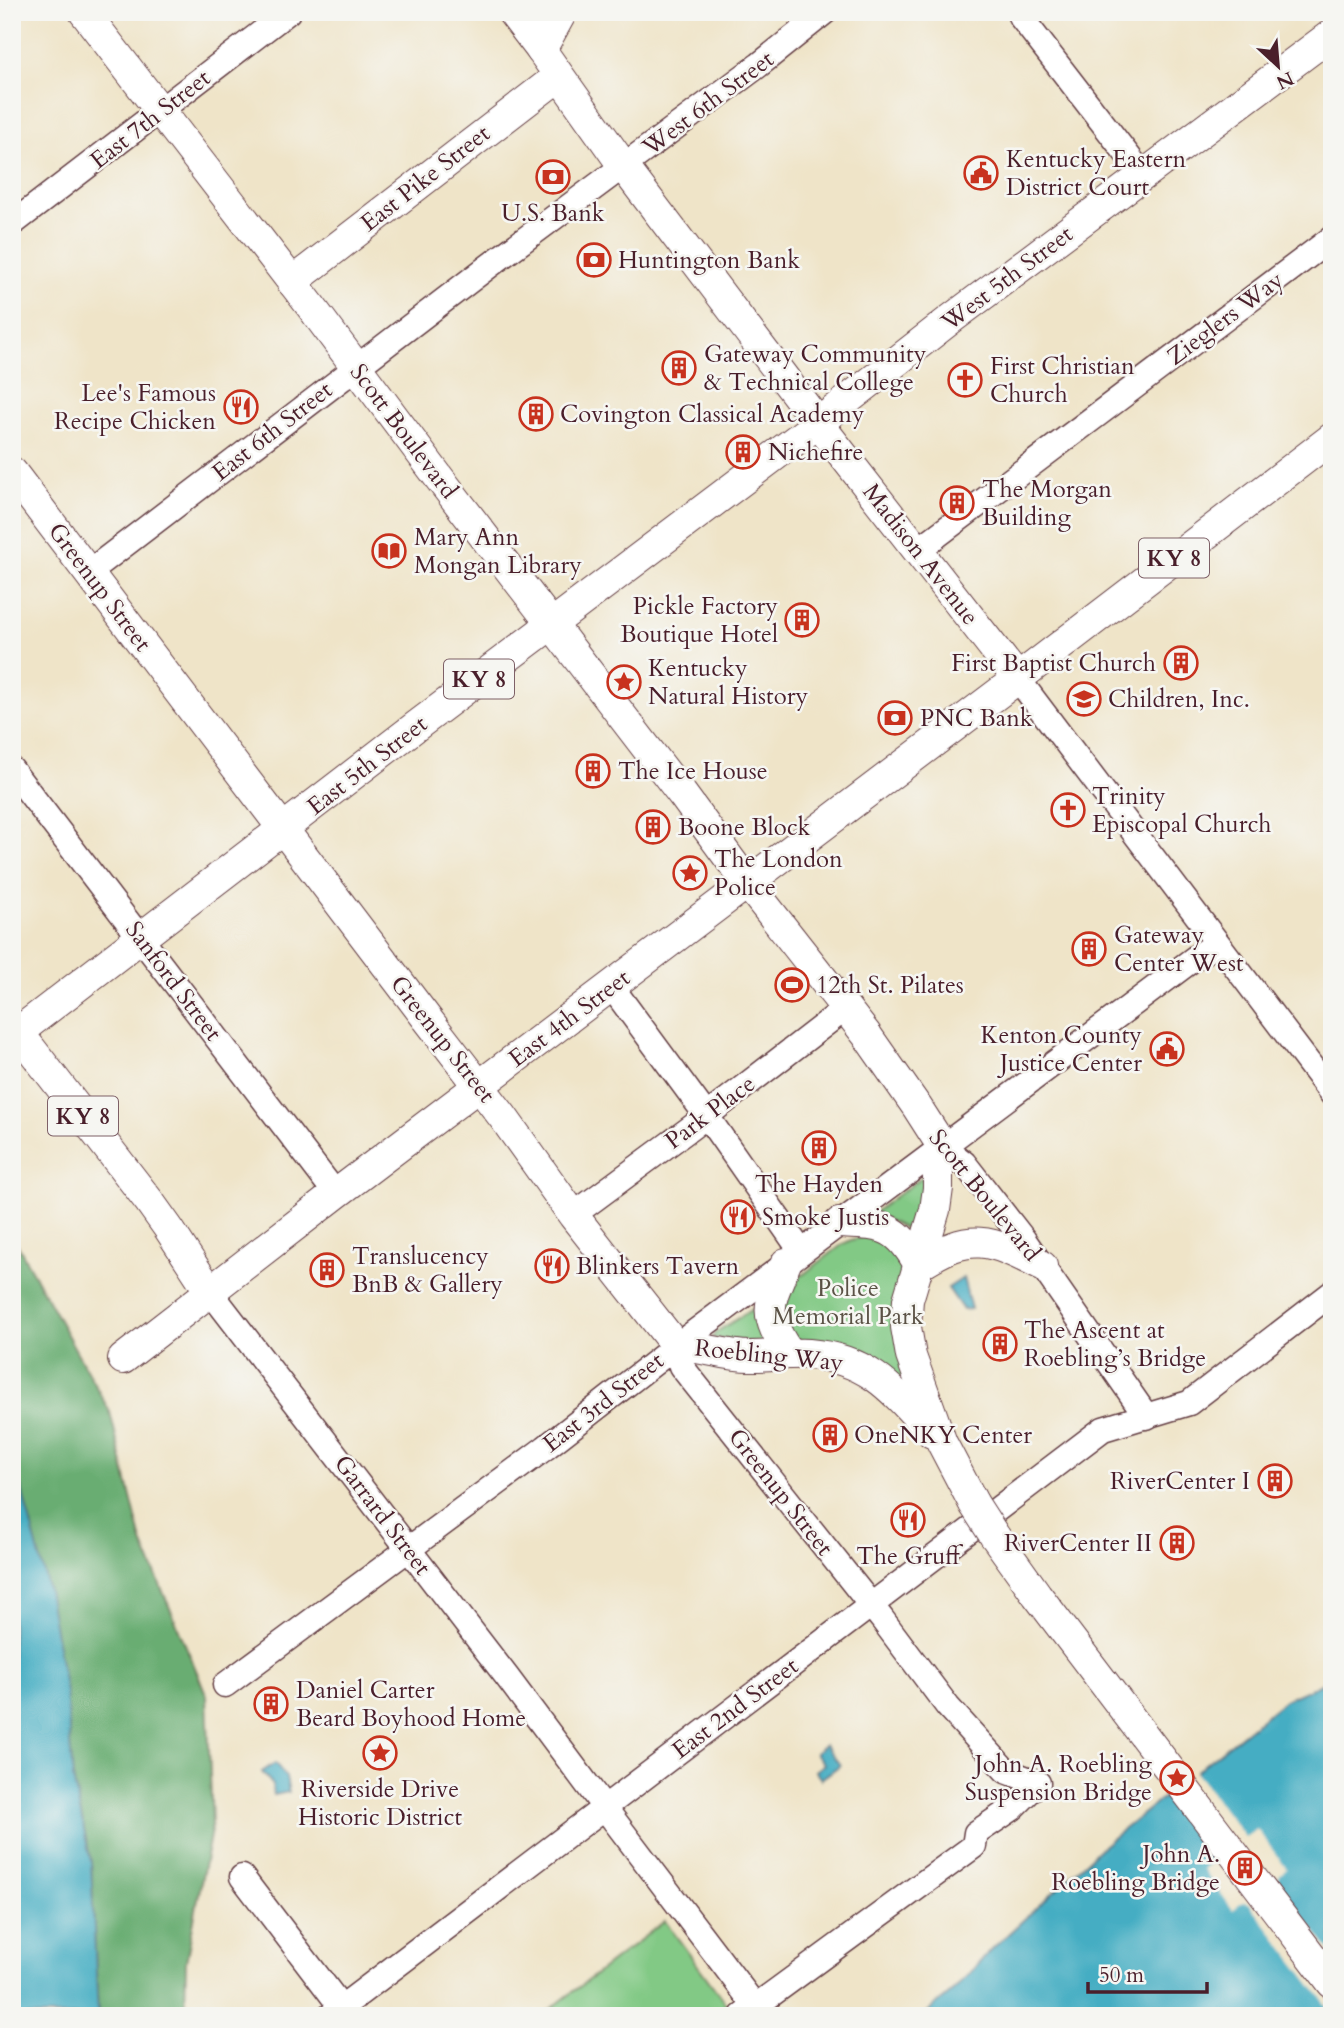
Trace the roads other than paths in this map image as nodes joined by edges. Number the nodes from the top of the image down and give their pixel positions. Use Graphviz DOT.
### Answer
graph roads {
  1 [pos="84,12"];
  2 [pos="288,12"];
  3 [pos="512,12"];
  4 [pos="562,12"];
  5 [pos="825,12"];
  6 [pos="1020,16"];
  7 [pos="1332,34"];
  8 [pos="541,50"];
  9 [pos="559,76"];
  10 [pos="161,111"];
  11 [pos="624,167"];
  12 [pos="1143,176"];
  13 [pos="12,224"];
  14 [pos="1332,238"];
  15 [pos="292,282"];
  16 [pos="356,366"];
  17 [pos="818,423"];
  18 [pos="1332,438"];
  19 [pos="12,472"];
  20 [pos="918,550"];
  21 [pos="89,572"];
  22 [pos="551,625"];
  23 [pos="1018,679"];
  24 [pos="12,770"];
  25 [pos="283,830"];
  26 [pos="748,884"];
  27 [pos="141,937"];
  28 [pos="1217,944"];
  29 [pos="611,986"];
  30 [pos="846,1008"];
  31 [pos="15,1028"];
  32 [pos="479,1086"];
  33 [pos="1332,1094"];
  34 [pos="706,1115"];
  35 [pos="942,1146"];
  36 [pos="336,1194"];
  37 [pos="572,1215"];
  38 [pos="839,1223"];
  39 [pos="793,1257"];
  40 [pos="919,1265"];
  41 [pos="1042,1266"];
  42 [pos="209,1290"];
  43 [pos="1332,1293"];
  44 [pos="676,1346"];
  45 [pos="789,1353"];
  46 [pos="122,1359"];
  47 [pos="1147,1417"];
  48 [pos="942,1444"];
  49 [pos="409,1549"];
  50 [pos="871,1605"];
  51 [pos="225,1685"];
  52 [pos="604,1807"];
  53 [pos="242,1877"];
  54 [pos="1332,1983"];
  55 [pos="749,2011"];
  56 [pos="340,2013"];
  1 -- 10 [label="main road, Scott Boulevard"];
  2 -- 10 [label="street, East 7th Street"];
  3 -- 8 [label="main road, Madison Avenue"];
  4 -- 8 [label="main road"];
  5 -- 11 [label="street, West 6th Street"];
  6 -- 12 [label="street"];
  7 -- 12 [label="main road, West 5th Street / KY 8"];
  8 -- 9 [label="main road, Madison Avenue"];
  9 -- 11 [label="main road, Madison Avenue"];
  9 -- 15 [label="main road, East Pike Street"];
  10 -- 13 [label="street, East 7th Street"];
  10 -- 15 [label="main road, Scott Boulevard"];
  11 -- 16 [label="street, East 6th Street"];
  11 -- 17 [label="main road, Madison Avenue"];
  12 -- 17 [label="main road, West 5th Street / KY 8"];
  14 -- 20 [label="street, Zieglers Way"];
  15 -- 16 [label="main road, Scott Boulevard"];
  16 -- 21 [label="street, East 6th Street"];
  16 -- 22 [label="main road, Scott Boulevard"];
  17 -- 20 [label="main road, Madison Avenue"];
  17 -- 22 [label="main road, East 5th Street / KY 8"];
  18 -- 23 [label="main road, KY 8"];
  19 -- 21 [label="main road, Greenup Street"];
  20 -- 23 [label="main road, Madison Avenue"];
  21 -- 25 [label="main road, Greenup Street"];
  22 -- 25 [label="main road, East 5th Street / KY 8"];
  22 -- 26 [label="main road, Scott Boulevard"];
  23 -- 26 [label="main road, East 4th Street / KY 8"];
  23 -- 28 [label="street, Madison Avenue"];
  24 -- 27 [label="street, Sanford Street"];
  25 -- 27 [label="main road, East 5th Street / KY 8"];
  25 -- 32 [label="main road, Greenup Street"];
  26 -- 29 [label="main road, East 4th Street / KY 8"];
  26 -- 30 [label="main road, Scott Boulevard"];
  27 -- 31 [label="main road, East 5th Street / KY 8"];
  27 -- 36 [label="street, Sanford Street"];
  28 -- 33 [label="street, Madison Avenue"];
  28 -- 35 [label="street, East 3rd Street"];
  29 -- 32 [label="main road, East 4th Street / KY 8"];
  29 -- 34 [label="street"];
  30 -- 34 [label="street, Park Place"];
  30 -- 35 [label="main road, Scott Boulevard"];
  31 -- 42 [label="main road, Garrard Street / KY 8"];
  32 -- 36 [label="main road, East 4th Street / KY 8"];
  32 -- 37 [label="main road, Greenup Street"];
  34 -- 37 [label="street, Park Place"];
  34 -- 39 [label="street"];
  35 -- 38 [label="street, East 3rd Street"];
  35 -- 40 [label="main road"];
  35 -- 41 [label="street, Scott Boulevard"];
  36 -- 42 [label="main road, East 4th Street / KY 8"];
  37 -- 44 [label="main road, Greenup Street"];
  38 -- 39 [label="street, East 3rd Street"];
  38 -- 40 [label="main road"];
  39 -- 44 [label="street, East 3rd Street"];
  39 -- 45 [label="main road"];
  40 -- 41 [label="main road"];
  40 -- 48 [label="main road"];
  41 -- 47 [label="street, Scott Boulevard"];
  42 -- 46 [label="main road, East 4th Street / KY 8"];
  42 -- 49 [label="street, Garrard Street"];
  43 -- 47 [label="street, East 2nd Street"];
  44 -- 45 [label="main road, Roebling Way"];
  44 -- 49 [label="street, East 3rd Street"];
  44 -- 50 [label="street, Greenup Street"];
  45 -- 48 [label="main road, Roebling Way"];
  47 -- 50 [label="street, East 2nd Street"];
  48 -- 54 [label="main road, bridge"];
  49 -- 51 [label="street, East 3rd Street"];
  49 -- 52 [label="street, Garrard Street"];
  50 -- 52 [label="street, East 2nd Street"];
  50 -- 55 [label="street, Greenup Street"];
  52 -- 55 [label="street, Garrard Street"];
  52 -- 56 [label="street, East 2nd Street"];
  53 -- 56 [label="street"];
}
